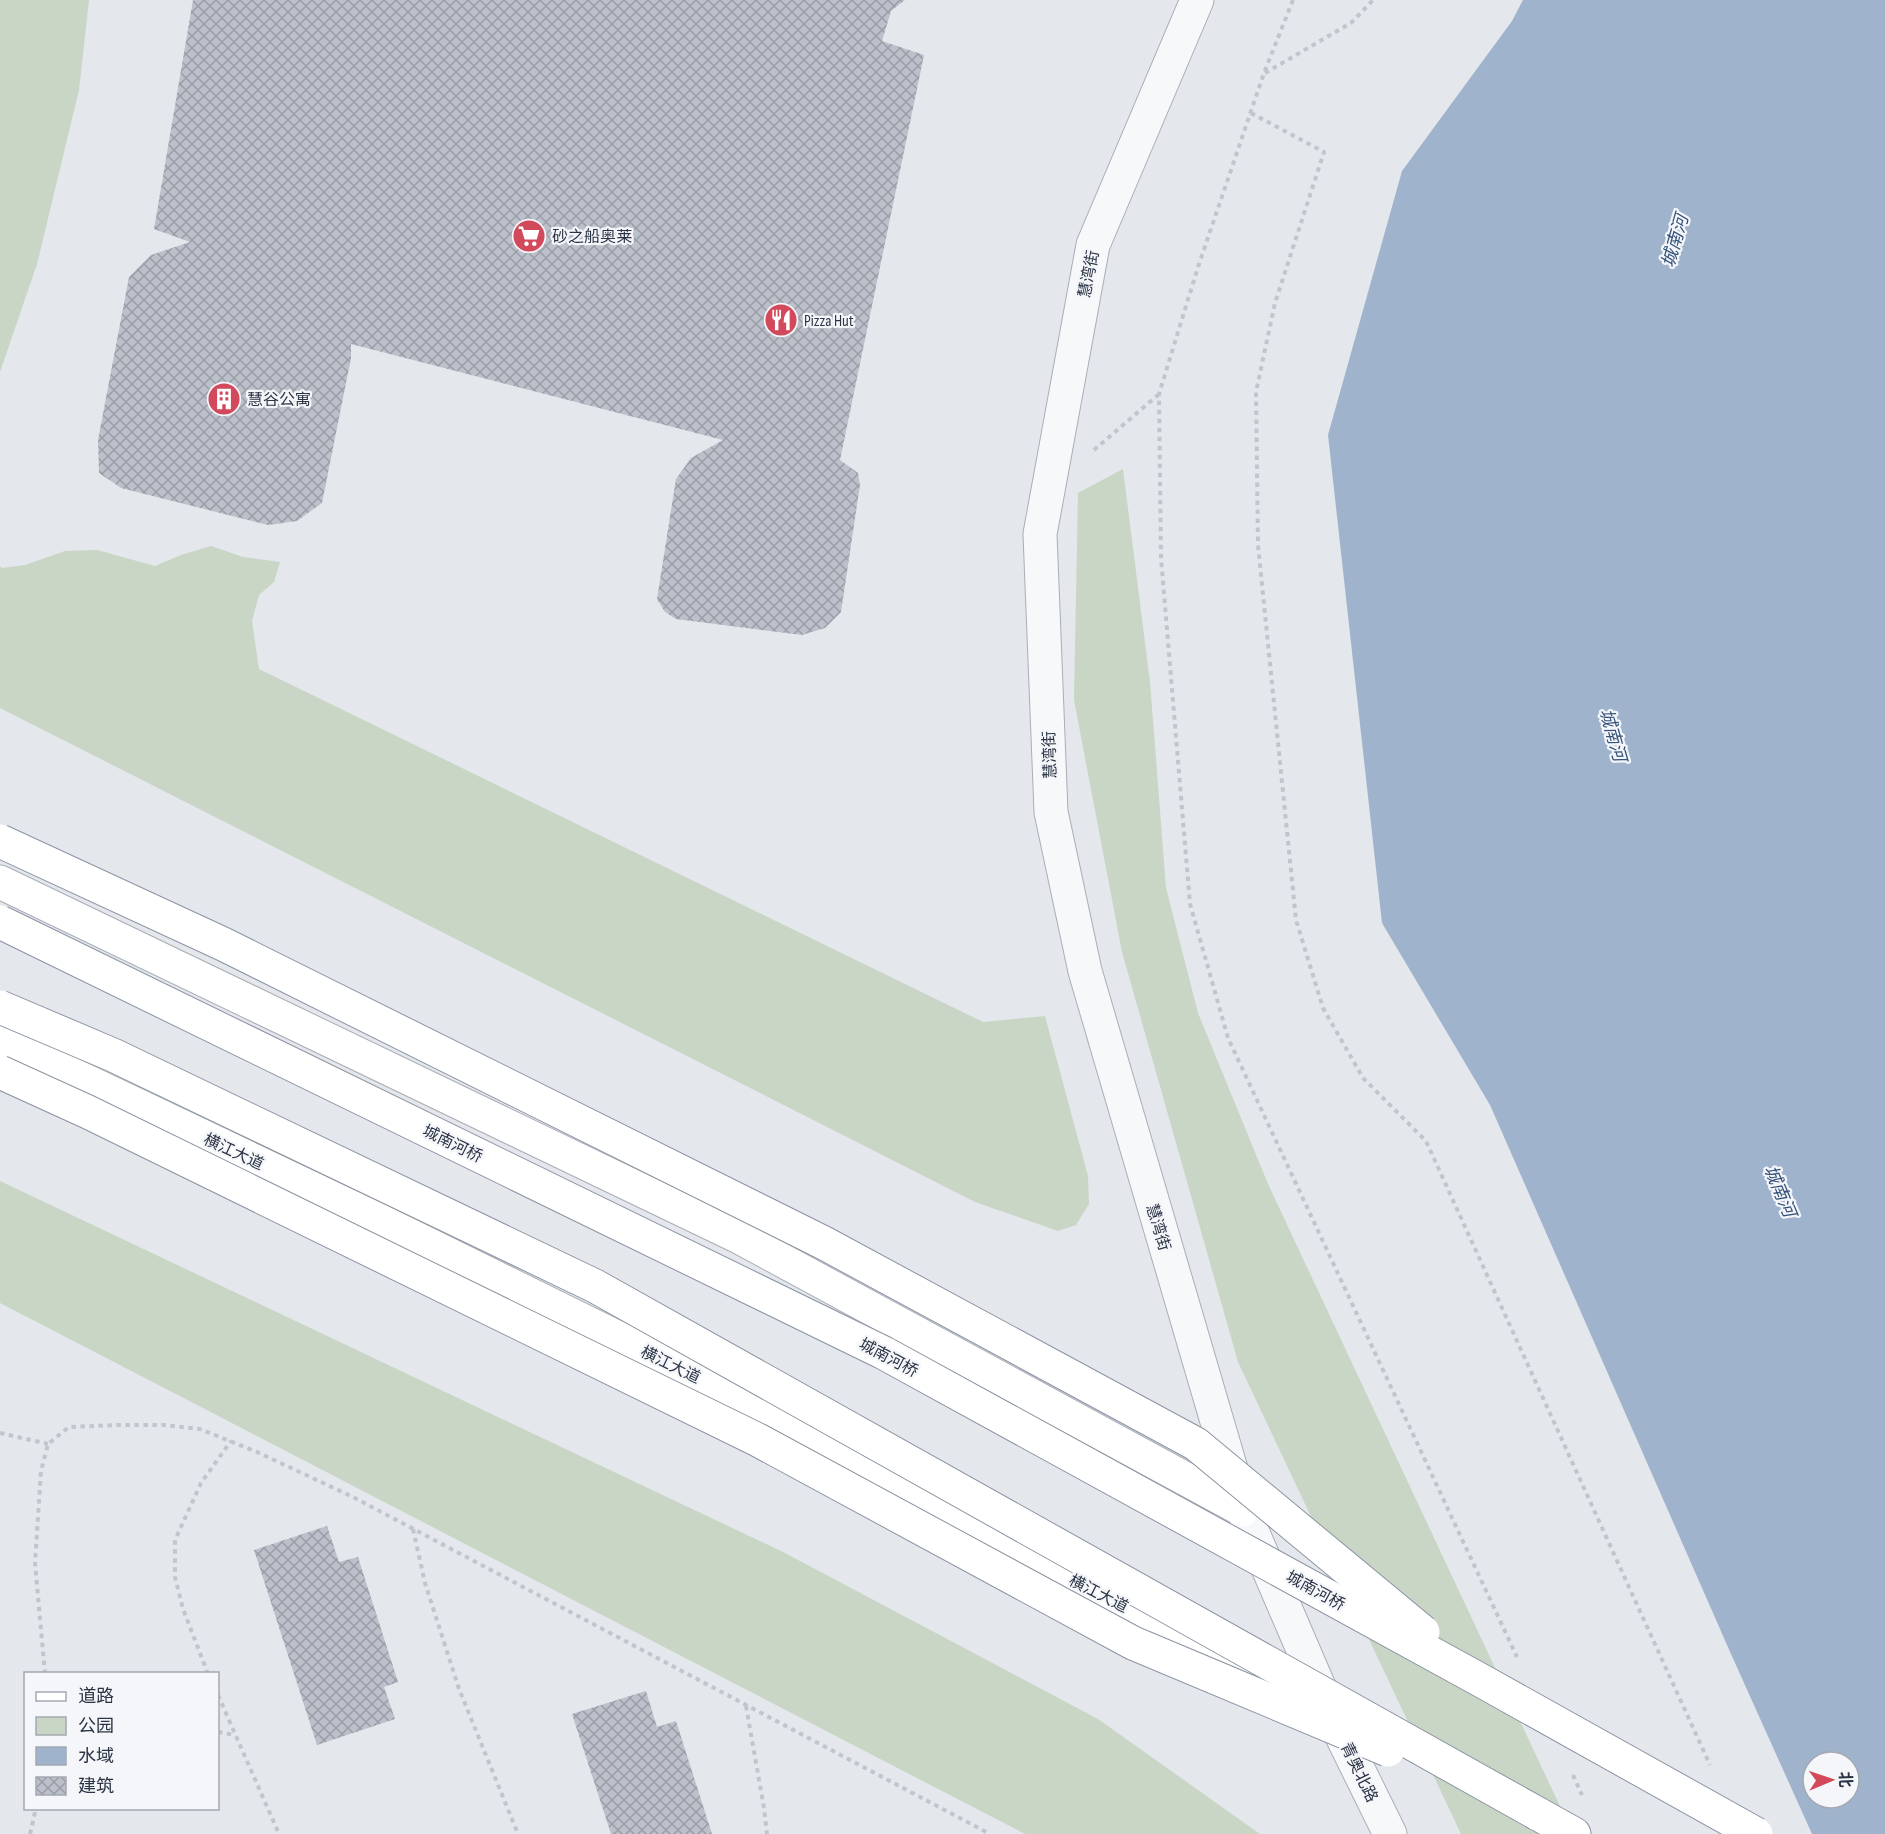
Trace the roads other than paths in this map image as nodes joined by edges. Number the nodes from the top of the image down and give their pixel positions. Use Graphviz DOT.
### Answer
graph roads {
  1 [pos="1197,0"];
  2 [pos="0,841"];
  3 [pos="0,882"];
  4 [pos="0,922"];
  5 [pos="0,1007"];
  6 [pos="0,1040"];
  7 [pos="0,1072"];
  8 [pos="1244,1510"];
  9 [pos="1482,1681"];
  10 [pos="1329,1710"];
  11 [pos="1538,1814"];
  12 [pos="1390,1834"];
  13 [pos="1574,1834"];
  14 [pos="1756,1834"];
  1 -- 8 [label="street, 慧湾街"];
  2 -- 9 [label="main road, bridge"];
  3 -- 8 [label="main road"];
  4 -- 9 [label="main road, 城南河桥, bridge"];
  5 -- 11 [label="main road, bridge"];
  6 -- 10 [label="main road, 横江大道"];
  7 -- 11 [label="main road, bridge"];
  8 -- 10 [label="street, 慧湾街"];
  9 -- 14 [label="main road, 城南河桥, bridge"];
  10 -- 12 [label="street, 青奥北路"];
  11 -- 13 [label="main road"];
}
